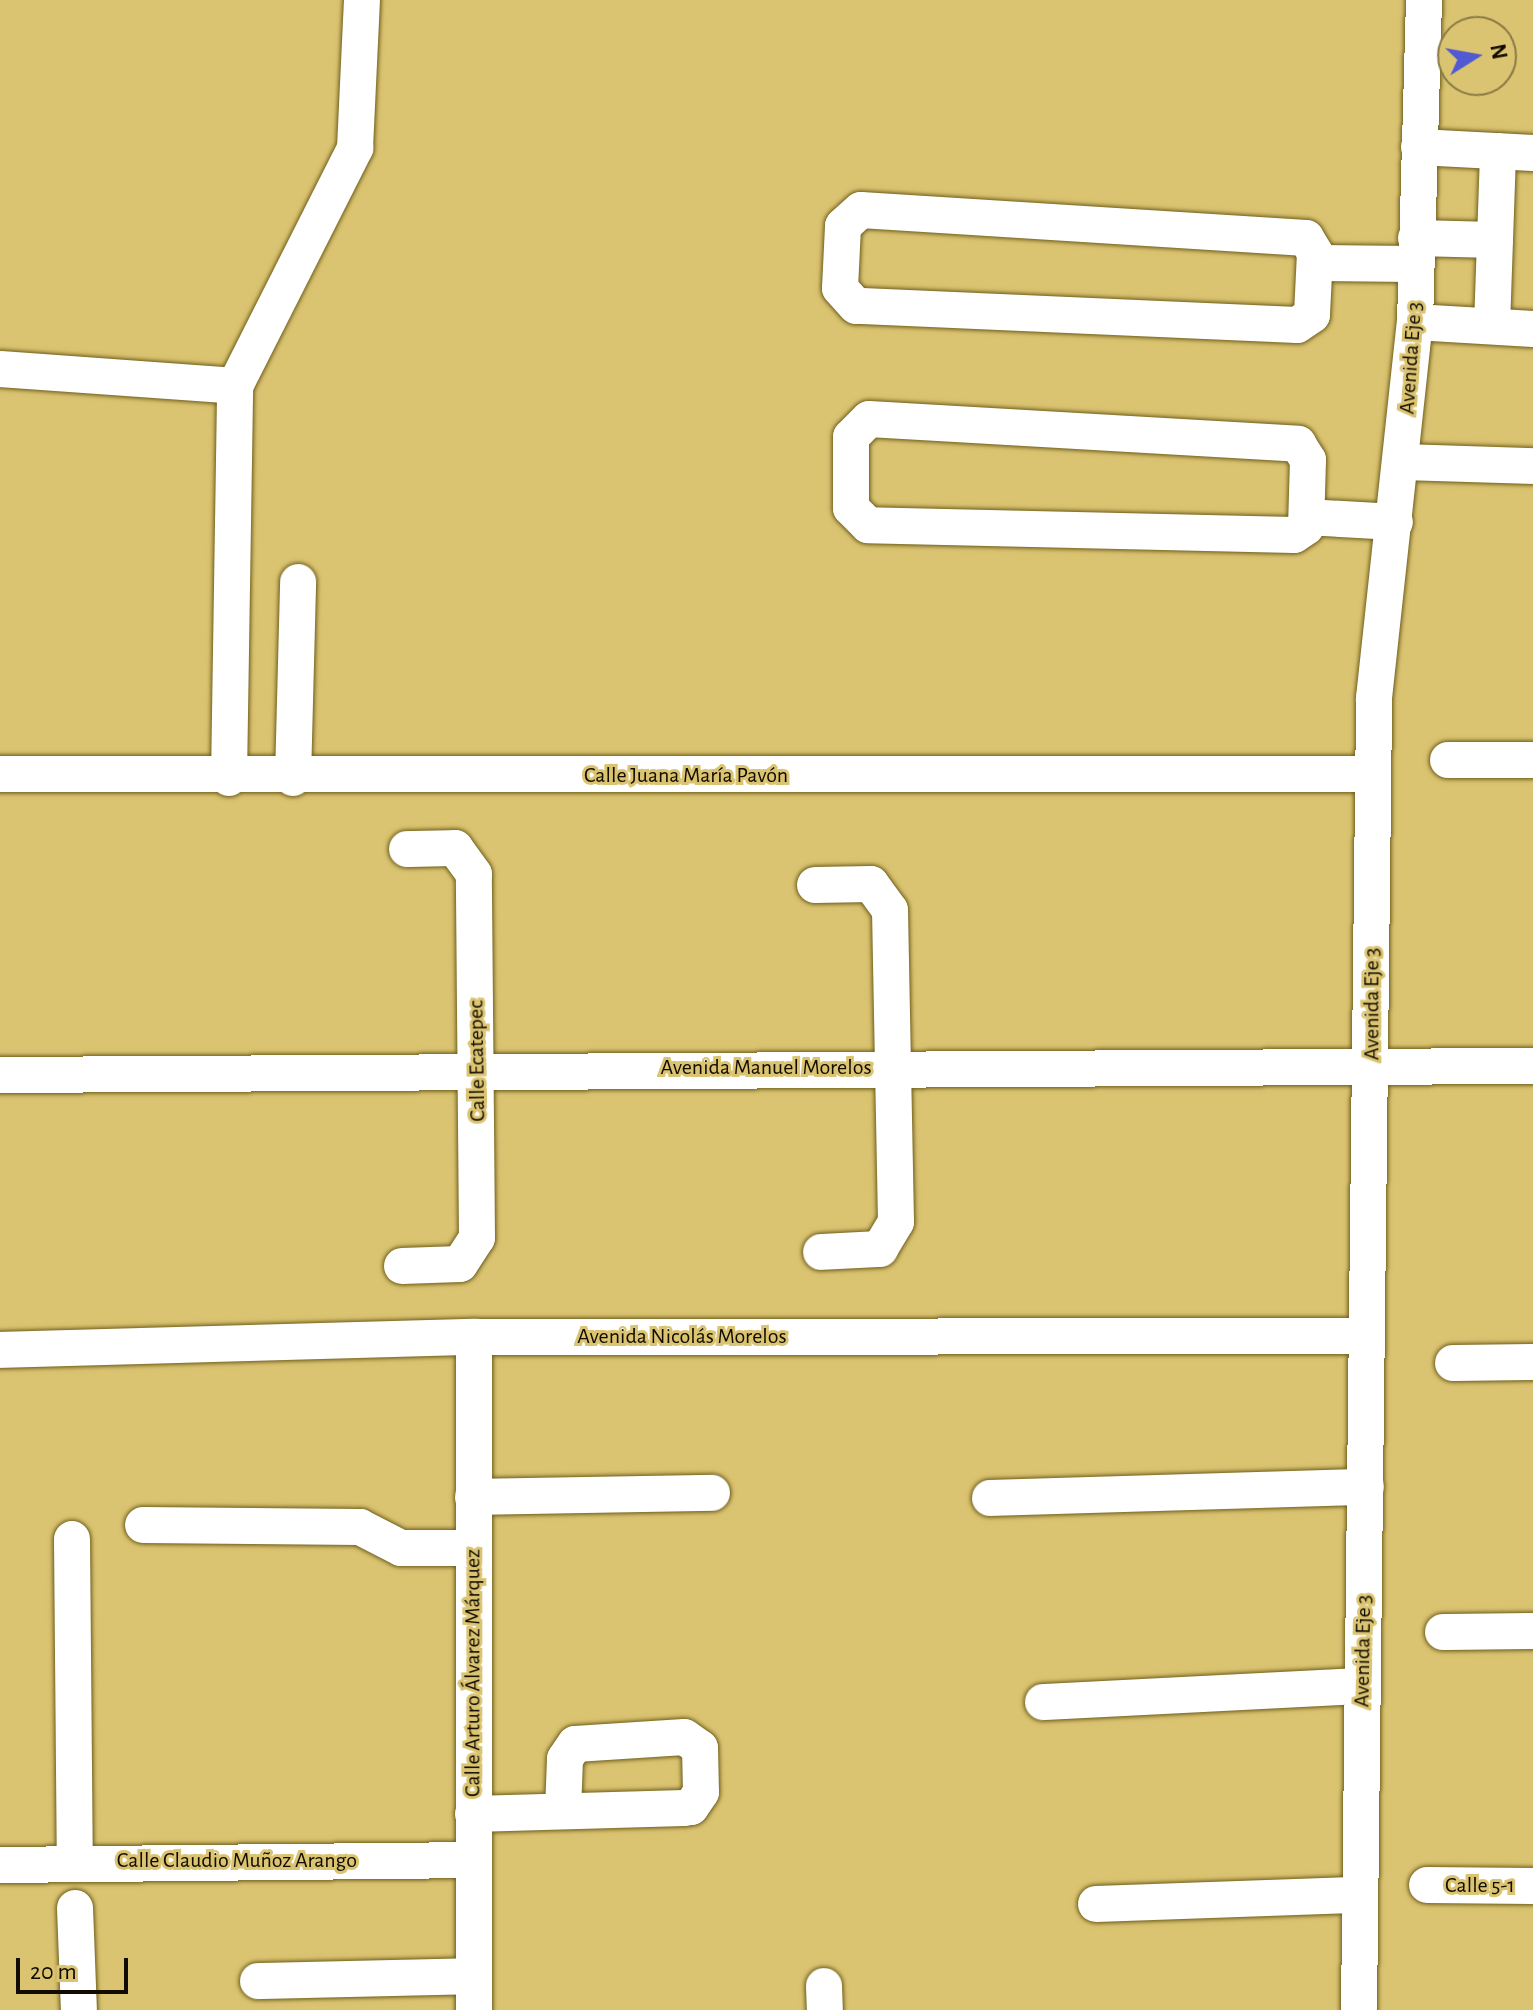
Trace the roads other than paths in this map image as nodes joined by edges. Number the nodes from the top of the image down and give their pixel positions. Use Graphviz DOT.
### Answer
graph roads {
  1 [pos="362,0"];
  2 [pos="1424,0"];
  3 [pos="1419,147"];
  4 [pos="1516,152"];
  5 [pos="1495,240"];
  6 [pos="1416,251"];
  7 [pos="1315,263"];
  8 [pos="1415,322"];
  9 [pos="1492,326"];
  10 [pos="1533,329"];
  11 [pos="0,369"];
  12 [pos="235,386"];
  13 [pos="1404,462"];
  14 [pos="1533,466"];
  15 [pos="1307,517"];
  16 [pos="1395,522"];
  17 [pos="298,582"];
  18 [pos="1448,760"];
  19 [pos="1533,760"];
  20 [pos="0,774"];
  21 [pos="1373,774"];
  22 [pos="229,778"];
  23 [pos="293,778"];
  24 [pos="407,849"];
  25 [pos="815,885"];
  26 [pos="1372,1066"];
  27 [pos="1533,1066"];
  28 [pos="891,1068"];
  29 [pos="477,1069"];
  30 [pos="0,1075"];
  31 [pos="821,1252"];
  32 [pos="402,1266"];
  33 [pos="1365,1336"];
  34 [pos="474,1337"];
  35 [pos="0,1350"];
  36 [pos="1533,1362"];
  37 [pos="1453,1363"];
  38 [pos="1366,1487"];
  39 [pos="712,1493"];
  40 [pos="473,1497"];
  41 [pos="990,1498"];
  42 [pos="143,1525"];
  43 [pos="72,1539"];
  44 [pos="473,1548"];
  45 [pos="1533,1631"];
  46 [pos="1443,1632"];
  47 [pos="1362,1686"];
  48 [pos="1043,1702"];
  49 [pos="563,1811"];
  50 [pos="473,1814"];
  51 [pos="473,1860"];
  52 [pos="75,1862"];
  53 [pos="0,1865"];
  54 [pos="1427,1885"];
  55 [pos="1533,1886"];
  56 [pos="1360,1895"];
  57 [pos="1096,1904"];
  58 [pos="75,1908"];
  59 [pos="258,1981"];
  60 [pos="474,1993"];
  61 [pos="79,2010"];
  62 [pos="1359,2010"];
  1 -- 12 [label="street"];
  2 -- 3 [label="street, Avenida Eje 3"];
  3 -- 4 [label="street"];
  3 -- 6 [label="street, Avenida Eje 3"];
  4 -- 5 [label="street"];
  5 -- 6 [label="street"];
  5 -- 9 [label="street"];
  6 -- 7 [label="street"];
  6 -- 8 [label="street, Avenida Eje 3"];
  7 -- 7 [label="street"];
  8 -- 9 [label="street"];
  8 -- 13 [label="street, Avenida Eje 3"];
  9 -- 10 [label="street"];
  11 -- 12 [label="street"];
  12 -- 22 [label="street"];
  13 -- 14 [label="street"];
  13 -- 16 [label="street, Avenida Eje 3"];
  15 -- 15 [label="street"];
  15 -- 16 [label="street"];
  16 -- 21 [label="street, Avenida Eje 3"];
  17 -- 23 [label="street"];
  18 -- 19 [label="street"];
  20 -- 22 [label="street, Calle Juana María Pavón"];
  21 -- 23 [label="street, Calle Juana María Pavón"];
  21 -- 26 [label="street, Avenida Eje 3"];
  22 -- 23 [label="street, Calle Juana María Pavón"];
  24 -- 29 [label="street, Calle Ecatepec"];
  25 -- 28 [label="street"];
  26 -- 27 [label="street, Avenida Manuel Morelos"];
  26 -- 28 [label="street, Avenida Manuel Morelos"];
  26 -- 33 [label="street, Avenida Eje 3"];
  28 -- 29 [label="street, Avenida Manuel Morelos"];
  28 -- 31 [label="street"];
  29 -- 30 [label="street, Avenida Manuel Morelos"];
  29 -- 32 [label="street, Calle Ecatepec"];
  33 -- 34 [label="street, Avenida Nicolás Morelos"];
  33 -- 38 [label="street, Avenida Eje 3"];
  34 -- 35 [label="street, Avenida Nicolás Morelos"];
  34 -- 40 [label="street, Calle Arturo Álvarez Márquez"];
  36 -- 37 [label="street"];
  38 -- 41 [label="street"];
  38 -- 47 [label="street, Avenida Eje 3"];
  39 -- 40 [label="street"];
  40 -- 44 [label="street, Calle Arturo Álvarez Márquez"];
  42 -- 44 [label="street"];
  43 -- 52 [label="street"];
  44 -- 50 [label="street, Calle Arturo Álvarez Márquez"];
  45 -- 46 [label="street"];
  47 -- 48 [label="street"];
  47 -- 56 [label="street, Avenida Eje 3"];
  49 -- 50 [label="street"];
  50 -- 51 [label="street, Calle Arturo Álvarez Márquez"];
  51 -- 52 [label="street, Calle Claudio Muñoz Arango"];
  51 -- 60 [label="street, Calle Arturo Álvarez Márquez"];
  52 -- 53 [label="street, Calle Claudio Muñoz Arango"];
  54 -- 55 [label="street, Calle 5-1"];
  56 -- 57 [label="street"];
  56 -- 62 [label="street, Avenida Eje 3"];
  58 -- 61 [label="street"];
  59 -- 60 [label="street"];
}
